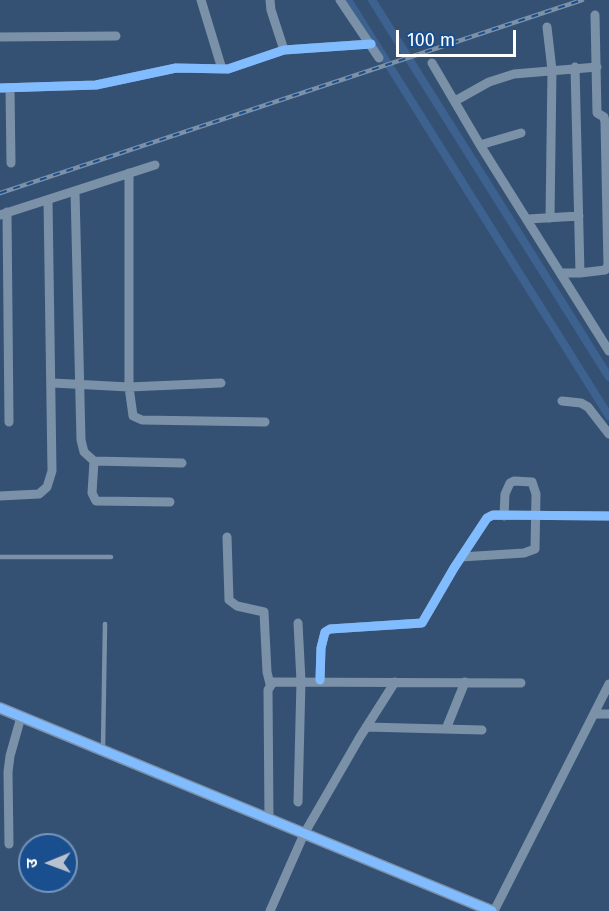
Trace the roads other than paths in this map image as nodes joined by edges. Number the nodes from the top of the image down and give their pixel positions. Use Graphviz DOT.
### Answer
graph roads {
  1 [pos="201,0"];
  2 [pos="270,0"];
  3 [pos="340,0"];
  4 [pos="595,15"];
  5 [pos="547,27"];
  6 [pos="116,36"];
  7 [pos="0,37"];
  8 [pos="371,44"];
  9 [pos="284,50"];
  10 [pos="609,57"];
  11 [pos="379,58"];
  12 [pos="597,62"];
  13 [pos="432,63"];
  14 [pos="575,68"];
  15 [pos="222,69"];
  16 [pos="552,70"];
  17 [pos="5,88"];
  18 [pos="454,102"];
  19 [pos="521,133"];
  20 [pos="607,141"];
  21 [pos="480,145"];
  22 [pos="11,163"];
  23 [pos="155,165"];
  24 [pos="129,173"];
  25 [pos="75,191"];
  26 [pos="48,200"];
  27 [pos="3,214"];
  28 [pos="579,216"];
  29 [pos="550,218"];
  30 [pos="528,219"];
  31 [pos="560,273"];
  32 [pos="580,273"];
  33 [pos="609,351"];
  34 [pos="52,383"];
  35 [pos="221,383"];
  36 [pos="81,384"];
  37 [pos="129,387"];
  38 [pos="562,402"];
  39 [pos="9,422"];
  40 [pos="265,422"];
  41 [pos="609,434"];
  42 [pos="94,461"];
  43 [pos="182,463"];
  44 [pos="0,496"];
  45 [pos="170,502"];
  46 [pos="504,516"];
  47 [pos="609,516"];
  48 [pos="536,517"];
  49 [pos="227,537"];
  50 [pos="0,557"];
  51 [pos="111,557"];
  52 [pos="461,557"];
  53 [pos="298,623"];
  54 [pos="105,624"];
  55 [pos="320,680"];
  56 [pos="301,681"];
  57 [pos="395,682"];
  58 [pos="465,682"];
  59 [pos="521,683"];
  60 [pos="270,684"];
  61 [pos="609,684"];
  62 [pos="0,708"];
  63 [pos="594,714"];
  64 [pos="609,714"];
  65 [pos="21,717"];
  66 [pos="366,727"];
  67 [pos="446,729"];
  68 [pos="482,730"];
  69 [pos="103,751"];
  70 [pos="298,802"];
  71 [pos="269,819"];
  72 [pos="304,834"];
  73 [pos="9,844"];
  74 [pos="270,911"];
  75 [pos="493,911"];
  1 -- 15 [label="street"];
  2 -- 9 [label="street"];
  3 -- 8 [label="street"];
  4 -- 12 [label="street"];
  5 -- 16 [label="street"];
  6 -- 7 [label="street"];
  8 -- 9 [label="street"];
  8 -- 11 [label="street"];
  9 -- 15 [label="street"];
  10 -- 12 [label="street"];
  12 -- 14 [label="street"];
  12 -- 20 [label="street"];
  13 -- 18 [label="street"];
  14 -- 16 [label="street"];
  14 -- 28 [label="street"];
  15 -- 17 [label="street"];
  16 -- 18 [label="street"];
  16 -- 29 [label="street"];
  17 -- 22 [label="street"];
  18 -- 21 [label="street"];
  19 -- 21 [label="street"];
  20 -- 32 [label="street"];
  21 -- 30 [label="street"];
  23 -- 24 [label="street"];
  24 -- 25 [label="street"];
  24 -- 37 [label="street"];
  25 -- 26 [label="street"];
  25 -- 36 [label="street"];
  26 -- 27 [label="street"];
  26 -- 34 [label="street"];
  27 -- 39 [label="street"];
  28 -- 29 [label="street"];
  28 -- 32 [label="street"];
  29 -- 30 [label="street"];
  30 -- 31 [label="street"];
  31 -- 32 [label="street"];
  31 -- 33 [label="street"];
  34 -- 36 [label="street"];
  34 -- 44 [label="street"];
  35 -- 37 [label="street"];
  36 -- 37 [label="street"];
  36 -- 42 [label="street"];
  37 -- 40 [label="street"];
  38 -- 41 [label="street"];
  42 -- 43 [label="street"];
  42 -- 45 [label="street"];
  46 -- 48 [label="street"];
  46 -- 48 [label="street"];
  46 -- 52 [label="street"];
  47 -- 48 [label="street"];
  48 -- 52 [label="street"];
  49 -- 60 [label="street"];
  50 -- 51 [label="lane"];
  52 -- 55 [label="street"];
  53 -- 56 [label="street"];
  54 -- 69 [label="lane"];
  55 -- 56 [label="street"];
  55 -- 57 [label="street"];
  56 -- 60 [label="street"];
  56 -- 70 [label="street"];
  57 -- 58 [label="street"];
  57 -- 66 [label="street"];
  58 -- 59 [label="street"];
  58 -- 67 [label="street"];
  60 -- 71 [label="street"];
  61 -- 63 [label="street"];
  62 -- 65 [label="street"];
  63 -- 64 [label="street"];
  63 -- 75 [label="street"];
  65 -- 69 [label="street"];
  65 -- 73 [label="street"];
  66 -- 67 [label="street"];
  66 -- 72 [label="street"];
  67 -- 68 [label="street"];
  69 -- 71 [label="street"];
  71 -- 72 [label="street"];
  72 -- 74 [label="street"];
  72 -- 75 [label="street"];
}
